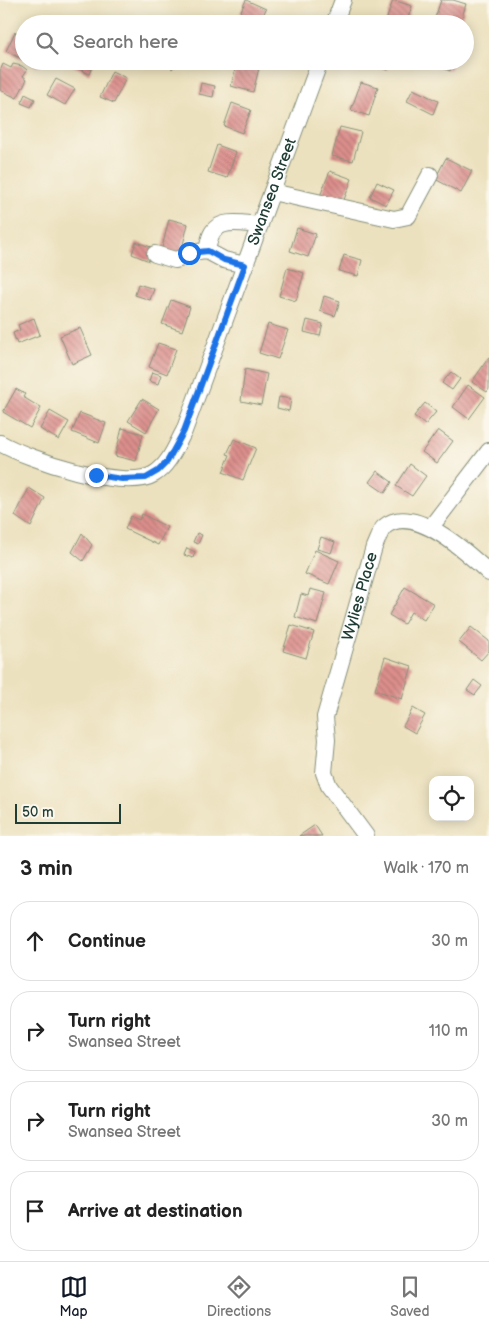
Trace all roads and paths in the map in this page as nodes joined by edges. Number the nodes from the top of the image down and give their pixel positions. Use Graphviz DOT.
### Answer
graph roads {
  1 [pos="339,1"];
  2 [pos="336,15"];
  3 [pos="317,70"];
  4 [pos="430,175"];
  5 [pos="272,192"];
  6 [pos="260,225"];
  7 [pos="208,251"];
  8 [pos="155,254"];
  9 [pos="245,265"];
  10 [pos="0,443"];
  11 [pos="489,451"];
  12 [pos="431,527"];
  13 [pos="489,573"];
  14 [pos="366,836"];
  1 -- 2 [label="street"];
  3 -- 5 [label="street, Swansea Street"];
  4 -- 5 [label="street"];
  5 -- 6 [label="street, Swansea Street"];
  6 -- 7 [label="street"];
  6 -- 9 [label="street, Swansea Street"];
  7 -- 8 [label="street"];
  7 -- 9 [label="street"];
  9 -- 10 [label="street, Swansea Street"];
  11 -- 12 [label="street"];
  12 -- 13 [label="street"];
  12 -- 14 [label="street, Wylies Place"];
}
